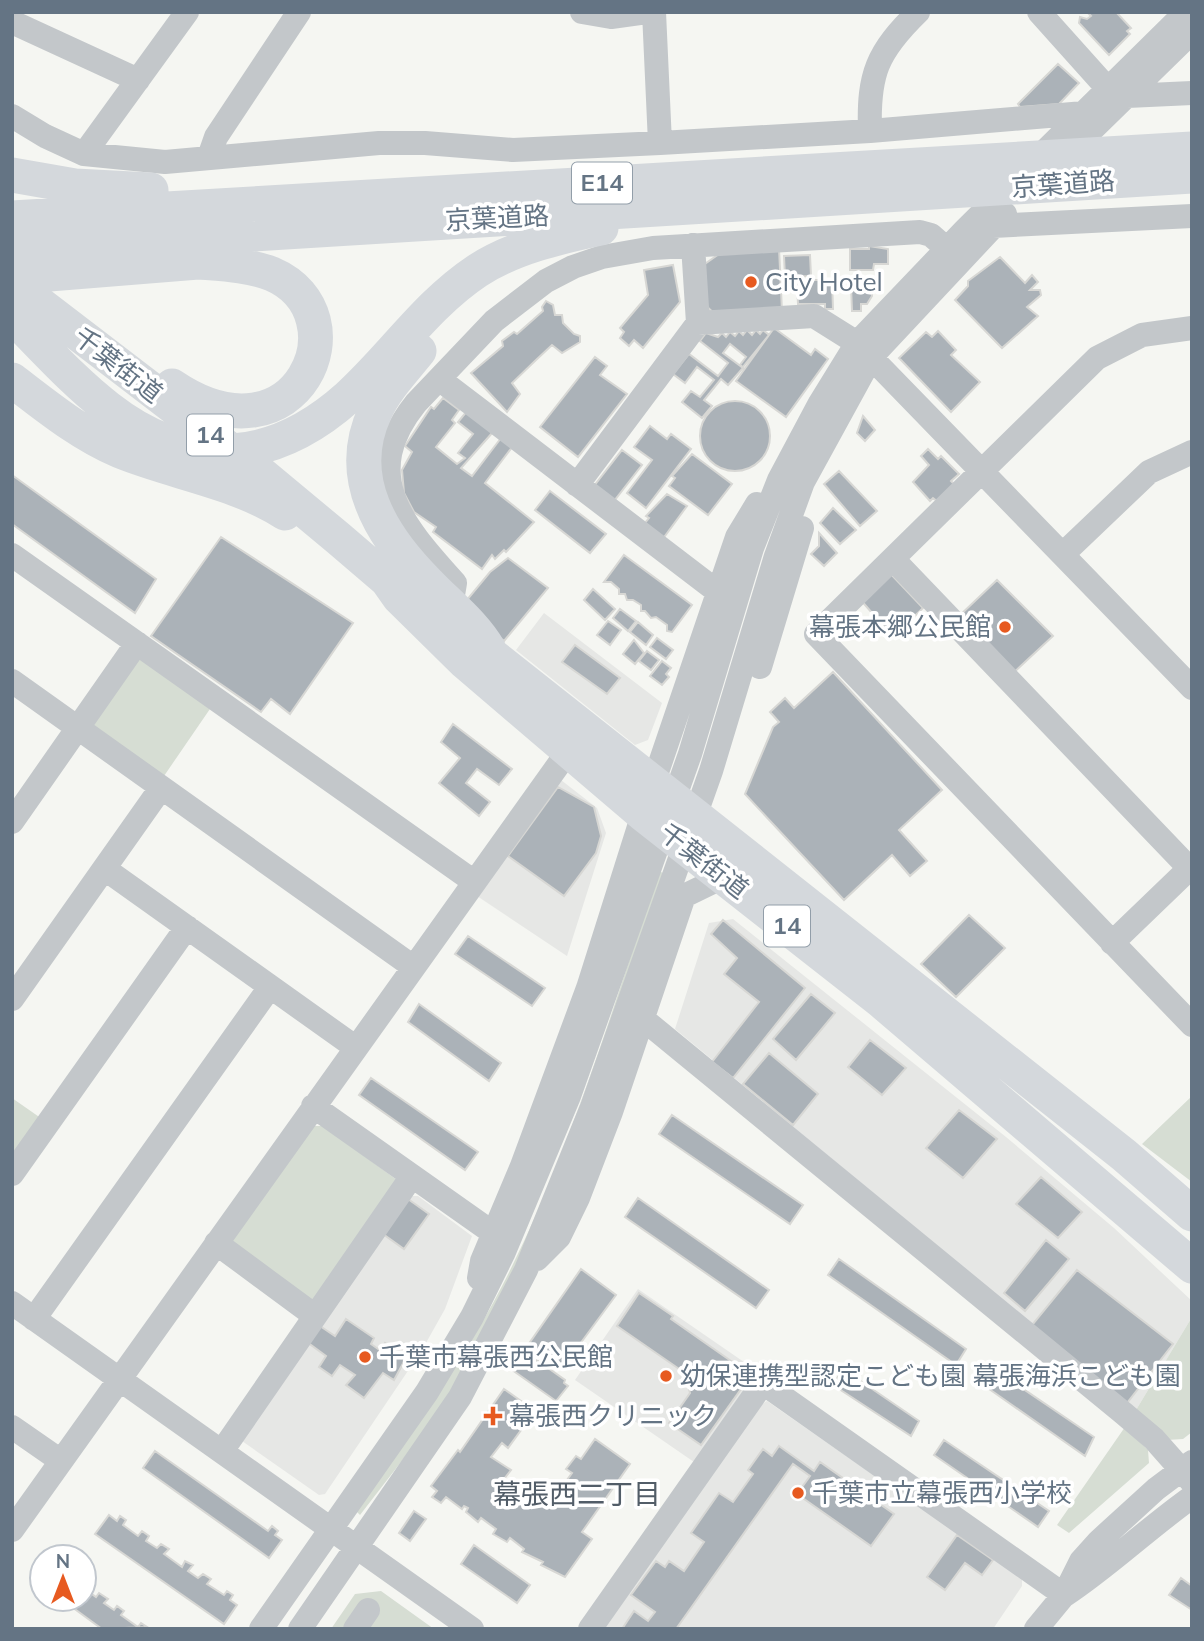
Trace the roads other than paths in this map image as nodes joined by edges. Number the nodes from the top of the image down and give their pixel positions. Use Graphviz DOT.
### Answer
graph roads {
  1 [pos="187,12"];
  2 [pos="299,12"];
  3 [pos="582,12"];
  4 [pos="647,12"];
  5 [pos="654,12"];
  6 [pos="918,12"];
  7 [pos="1038,12"];
  8 [pos="1186,12"];
  9 [pos="12,22"];
  10 [pos="1192,32"];
  11 [pos="138,80"];
  12 [pos="1117,92"];
  13 [pos="1192,93"];
  14 [pos="1095,114"];
  15 [pos="12,116"];
  16 [pos="870,131"];
  17 [pos="660,144"];
  18 [pos="1192,149"];
  19 [pos="209,157"];
  20 [pos="79,170"];
  21 [pos="12,175"];
  22 [pos="1192,176"];
  23 [pos="12,191"];
  24 [pos="421,195"];
  25 [pos="727,204"];
  26 [pos="1192,216"];
  27 [pos="12,218"];
  28 [pos="993,226"];
  29 [pos="559,237"];
  30 [pos="693,245"];
  31 [pos="23,249"];
  32 [pos="947,249"];
  33 [pos="16,290"];
  34 [pos="698,323"];
  35 [pos="1192,328"];
  36 [pos="865,349"];
  37 [pos="439,379"];
  38 [pos="12,380"];
  39 [pos="1192,452"];
  40 [pos="984,472"];
  41 [pos="791,481"];
  42 [pos="577,485"];
  43 [pos="338,538"];
  44 [pos="1063,554"];
  45 [pos="12,555"];
  46 [pos="894,560"];
  47 [pos="387,580"];
  48 [pos="718,592"];
  49 [pos="451,607"];
  50 [pos="137,643"];
  51 [pos="491,653"];
  52 [pos="12,681"];
  53 [pos="1192,688"];
  54 [pos="78,728"];
  55 [pos="569,750"];
  56 [pos="654,781"];
  57 [pos="161,788"];
  58 [pos="15,814"];
  59 [pos="656,824"];
  60 [pos="708,824"];
  61 [pos="105,869"];
  62 [pos="1191,869"];
  63 [pos="725,876"];
  64 [pos="473,881"];
  65 [pos="187,927"];
  66 [pos="1112,943"];
  67 [pos="412,966"];
  68 [pos="270,987"];
  69 [pos="12,999"];
  70 [pos="643,1019"];
  71 [pos="1192,1026"];
  72 [pos="355,1047"];
  73 [pos="313,1106"];
  74 [pos="12,1174"];
  75 [pos="412,1176"];
  76 [pos="1192,1214"];
  77 [pos="493,1233"];
  78 [pos="216,1243"];
  79 [pos="1192,1266"];
  80 [pos="526,1270"];
  81 [pos="12,1303"];
  82 [pos="315,1316"];
  83 [pos="471,1317"];
  84 [pos="33,1318"];
  85 [pos="119,1379"];
  86 [pos="12,1427"];
  87 [pos="222,1451"];
  88 [pos="61,1461"];
  89 [pos="1188,1471"];
  90 [pos="1192,1497"];
  91 [pos="331,1529"];
  92 [pos="12,1530"];
  93 [pos="357,1547"];
  94 [pos="1064,1595"];
  95 [pos="261,1629"];
  96 [pos="300,1629"];
  97 [pos="472,1629"];
  98 [pos="590,1629"];
  99 [pos="1036,1629"];
  1 -- 11 [label="street"];
  2 -- 19 [label="street"];
  3 -- 4 [label="street"];
  5 -- 17 [label="street"];
  6 -- 16 [label="street"];
  7 -- 12 [label="street"];
  8 -- 12 [label="street"];
  9 -- 11 [label="street"];
  10 -- 12 [label="street"];
  11 -- 20 [label="street"];
  12 -- 13 [label="street"];
  12 -- 14 [label="street"];
  14 -- 16 [label="street"];
  14 -- 28 [label="street"];
  14 -- 32 [label="street"];
  15 -- 20 [label="street"];
  16 -- 17 [label="street"];
  17 -- 19 [label="street"];
  18 -- 24 [label="highway, 京葉道路 / E14"];
  19 -- 20 [label="street"];
  20 -- 21 [label="highway"];
  20 -- 23 [label="highway"];
  20 -- 24 [label="highway"];
  22 -- 25 [label="highway, 京葉道路 / E14"];
  24 -- 27 [label="highway, 京葉道路 / E14"];
  25 -- 29 [label="highway"];
  25 -- 31 [label="highway, 京葉道路 / E14"];
  26 -- 28 [label="street"];
  28 -- 36 [label="street"];
  29 -- 33 [label="highway"];
  29 -- 49 [label="highway"];
  30 -- 32 [label="street"];
  30 -- 34 [label="street"];
  30 -- 37 [label="street"];
  32 -- 36 [label="street"];
  33 -- 33 [label="highway"];
  33 -- 43 [label="highway, 千葉街道 / 14"];
  34 -- 36 [label="street"];
  34 -- 42 [label="street"];
  35 -- 40 [label="street"];
  36 -- 40 [label="street"];
  36 -- 41 [label="street"];
  37 -- 42 [label="street"];
  37 -- 49 [label="street"];
  38 -- 43 [label="highway"];
  39 -- 44 [label="street"];
  40 -- 44 [label="street"];
  40 -- 46 [label="street"];
  41 -- 48 [label="street"];
  41 -- 60 [label="street"];
  41 -- 80 [label="street"];
  41 -- 83 [label="street"];
  42 -- 48 [label="street"];
  43 -- 47 [label="highway, 千葉街道 / 14"];
  44 -- 53 [label="street"];
  45 -- 50 [label="street"];
  46 -- 62 [label="street"];
  46 -- 66 [label="street"];
  47 -- 51 [label="highway, 千葉街道 / 14"];
  47 -- 55 [label="highway, 千葉街道 / 14"];
  48 -- 56 [label="street"];
  49 -- 51 [label="highway"];
  50 -- 54 [label="street"];
  50 -- 64 [label="street"];
  51 -- 56 [label="highway, 千葉街道 / 14"];
  52 -- 54 [label="street"];
  54 -- 57 [label="street"];
  54 -- 58 [label="street"];
  55 -- 59 [label="highway, 千葉街道 / 14"];
  55 -- 64 [label="street"];
  56 -- 59 [label="street"];
  56 -- 60 [label="highway, 千葉街道 / 14"];
  57 -- 61 [label="street"];
  57 -- 67 [label="street"];
  59 -- 63 [label="highway, 千葉街道 / 14"];
  59 -- 77 [label="street"];
  60 -- 76 [label="highway, 千葉街道 / 14"];
  61 -- 65 [label="street"];
  61 -- 69 [label="street"];
  62 -- 66 [label="street"];
  63 -- 70 [label="street"];
  63 -- 79 [label="highway, 千葉街道 / 14"];
  64 -- 67 [label="street"];
  65 -- 68 [label="street"];
  65 -- 74 [label="street"];
  66 -- 71 [label="street"];
  67 -- 72 [label="street"];
  68 -- 72 [label="street"];
  68 -- 84 [label="street"];
  70 -- 80 [label="street"];
  70 -- 89 [label="street"];
  72 -- 73 [label="street"];
  73 -- 75 [label="street"];
  73 -- 78 [label="street"];
  75 -- 77 [label="street"];
  75 -- 82 [label="street"];
  77 -- 83 [label="street"];
  78 -- 82 [label="street"];
  78 -- 85 [label="street"];
  80 -- 93 [label="street"];
  81 -- 84 [label="street"];
  82 -- 87 [label="street"];
  83 -- 91 [label="street"];
  84 -- 85 [label="street"];
  85 -- 87 [label="street"];
  85 -- 88 [label="street"];
  86 -- 88 [label="street"];
  87 -- 91 [label="street"];
  88 -- 92 [label="street"];
  89 -- 94 [label="street"];
  90 -- 94 [label="street"];
  91 -- 93 [label="street"];
  91 -- 95 [label="street"];
  93 -- 96 [label="street"];
  93 -- 97 [label="street"];
  94 -- 98 [label="street"];
  94 -- 99 [label="street"];
}
